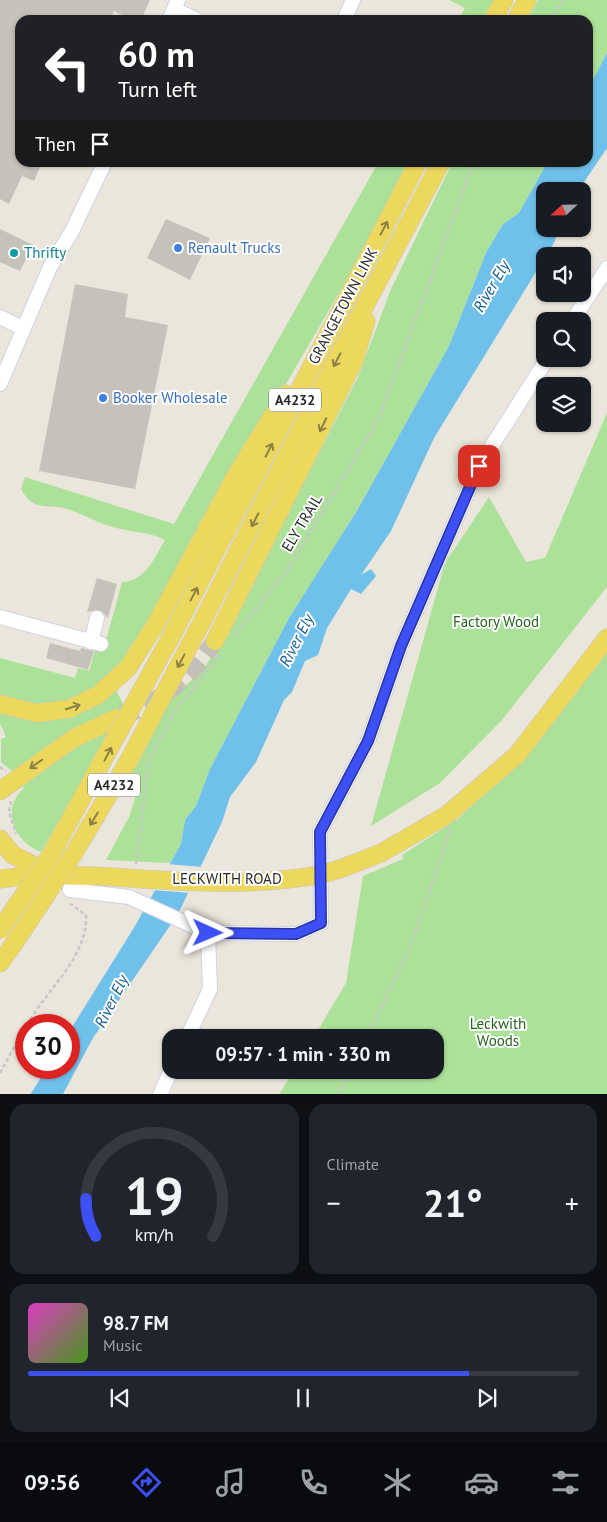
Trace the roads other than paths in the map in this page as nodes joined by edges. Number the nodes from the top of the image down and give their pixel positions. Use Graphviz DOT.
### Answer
graph roads {
  1 [pos="354,0"];
  2 [pos="504,0"];
  3 [pos="527,0"];
  4 [pos="173,10"];
  5 [pos="185,15"];
  6 [pos="346,15"];
  7 [pos="496,15"];
  8 [pos="519,15"];
  9 [pos="103,167"];
  10 [pos="415,167"];
  11 [pos="438,167"];
  12 [pos="607,268"];
  13 [pos="378,282"];
  14 [pos="578,312"];
  15 [pos="0,318"];
  16 [pos="23,328"];
  17 [pos="324,342"];
  18 [pos="542,367"];
  19 [pos="0,384"];
  20 [pos="0,617"];
  21 [pos="97,618"];
  22 [pos="607,638"];
  23 [pos="222,645"];
  24 [pos="0,704"];
  25 [pos="117,718"];
  26 [pos="0,791"];
  27 [pos="0,839"];
  28 [pos="0,878"];
  29 [pos="65,880"];
  30 [pos="0,930"];
  31 [pos="208,933"];
  32 [pos="0,963"];
  33 [pos="191,1029"];
  34 [pos="167,1079"];
  35 [pos="160,1094"];
  1 -- 6 [label="street"];
  2 -- 7 [label="main road"];
  3 -- 8 [label="main road"];
  4 -- 5 [label="street"];
  9 -- 16 [label="street"];
  17 -- 10 [label="main road, GRANGETOWN LINK / A4232, one-way"];
  11 -- 13 [label="main road, GRANGETOWN LINK / A4232"];
  12 -- 14 [label="street"];
  13 -- 23 [label="main road, one-way"];
  13 -- 32 [label="main road, GRANGETOWN LINK / A4232, one-way, bridge"];
  15 -- 16 [label="street"];
  16 -- 19 [label="street"];
  24 -- 17 [label="main road, one-way"];
  30 -- 17 [label="main road, GRANGETOWN LINK / A4232, one-way, bridge"];
  18 -- 31 [label="street"];
  20 -- 21 [label="street"];
  22 -- 29 [label="main road, LECKWITH ROAD, bridge"];
  25 -- 26 [label="main road, one-way"];
  27 -- 29 [label="main road, LECKWITH ROAD"];
  28 -- 29 [label="main road, LECKWITH ROAD"];
  29 -- 31 [label="street"];
  31 -- 33 [label="street"];
  34 -- 35 [label="street"];
}
